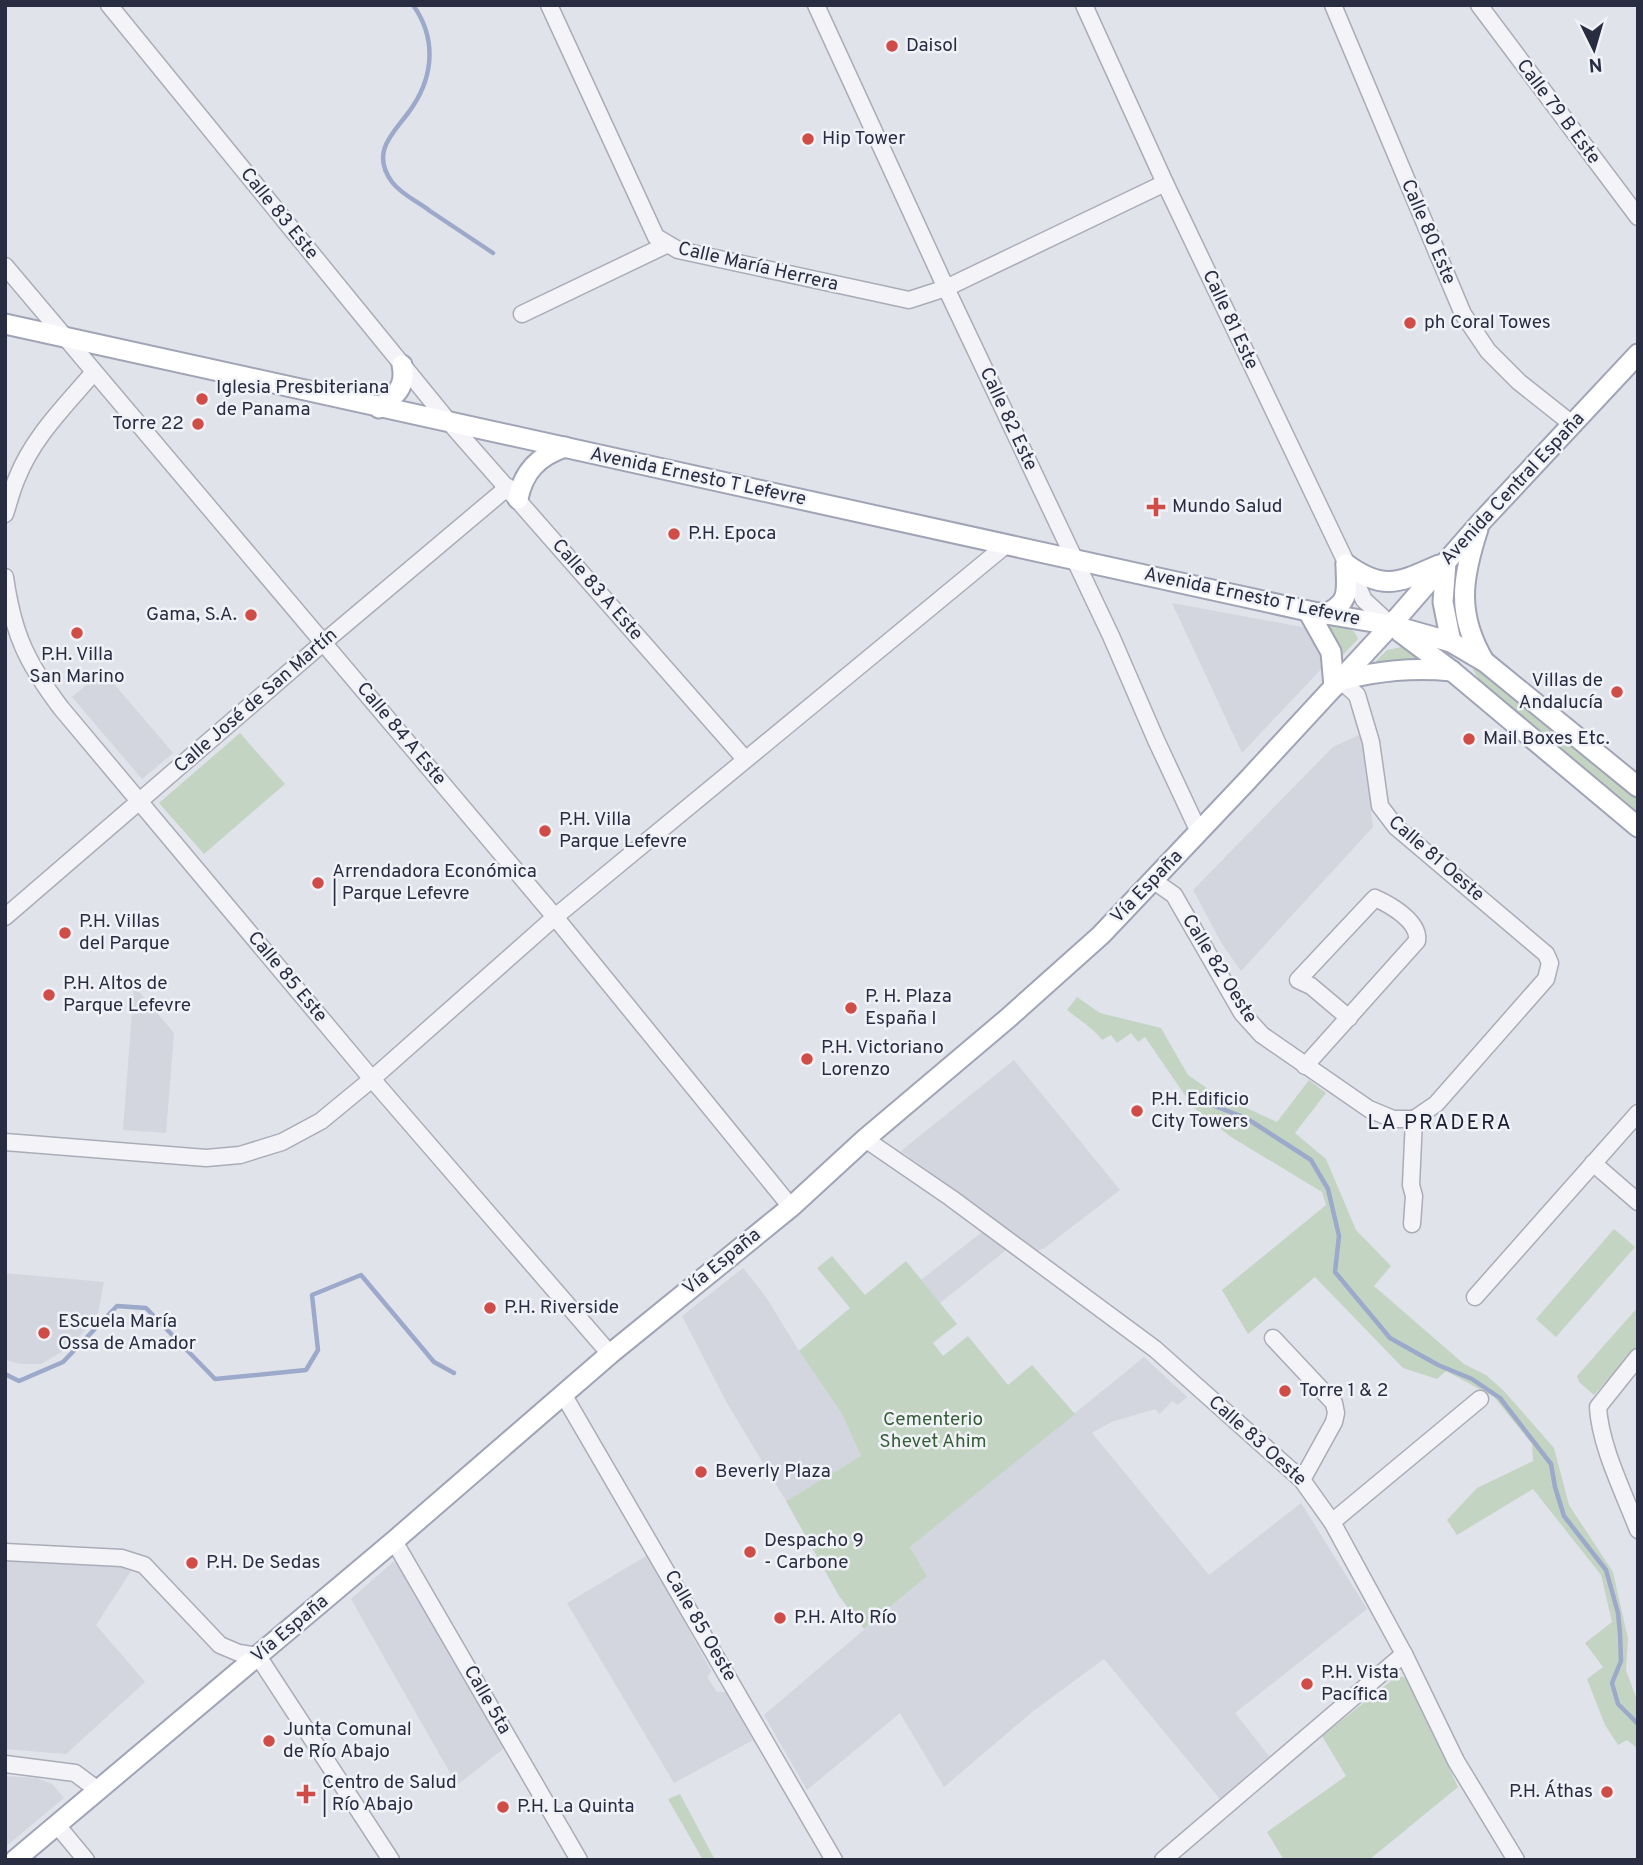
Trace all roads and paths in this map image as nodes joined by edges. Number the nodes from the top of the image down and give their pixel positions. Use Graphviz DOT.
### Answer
graph roads {
  1 [pos="109,5"];
  2 [pos="549,5"];
  3 [pos="816,5"];
  4 [pos="1084,5"];
  5 [pos="1333,5"];
  6 [pos="1479,5"];
  7 [pos="1165,183"];
  8 [pos="1638,217"];
  9 [pos="666,245"];
  10 [pos="5,265"];
  11 [pos="946,288"];
  12 [pos="522,314"];
  13 [pos="5,324"];
  14 [pos="65,338"];
  15 [pos="1638,354"];
  16 [pos="402,365"];
  17 [pos="94,372"];
  18 [pos="379,408"];
  19 [pos="449,422"];
  20 [pos="1572,424"];
  21 [pos="565,447"];
  22 [pos="513,493"];
  23 [pos="5,514"];
  24 [pos="1480,523"];
  25 [pos="1006,545"];
  26 [pos="1073,558"];
  27 [pos="1446,562"];
  28 [pos="1346,564"];
  29 [pos="5,577"];
  30 [pos="1316,613"];
  31 [pos="1391,625"];
  32 [pos="324,642"];
  33 [pos="1451,642"];
  34 [pos="1485,662"];
  35 [pos="1452,671"];
  36 [pos="1337,684"];
  37 [pos="745,759"];
  38 [pos="1638,787"];
  39 [pos="139,802"];
  40 [pos="1638,827"];
  41 [pos="1199,832"];
  42 [pos="1154,881"];
  43 [pos="5,917"];
  44 [pos="555,917"];
  45 [pos="1349,1018"];
  46 [pos="1305,1066"];
  47 [pos="372,1079"];
  48 [pos="1638,1114"];
  49 [pos="1414,1119"];
  50 [pos="865,1139"];
  51 [pos="5,1142"];
  52 [pos="1593,1164"];
  53 [pos="1638,1202"];
  54 [pos="790,1207"];
  55 [pos="1412,1223"];
  56 [pos="1475,1297"];
  57 [pos="1273,1338"];
  58 [pos="610,1354"];
  59 [pos="1638,1357"];
  60 [pos="563,1394"];
  61 [pos="1480,1399"];
  62 [pos="1302,1480"];
  63 [pos="1332,1522"];
  64 [pos="1638,1530"];
  65 [pos="394,1541"];
  66 [pos="5,1552"];
  67 [pos="1404,1654"];
  68 [pos="258,1656"];
  69 [pos="5,1765"];
  70 [pos="98,1790"];
  71 [pos="57,1825"];
  72 [pos="15,1860"];
  73 [pos="86,1860"];
  74 [pos="391,1860"];
  75 [pos="579,1860"];
  76 [pos="834,1860"];
  77 [pos="1163,1860"];
  78 [pos="1516,1860"];
  1 -- 16 [label="street, Calle 83 Este"];
  2 -- 9 [label="street, Calle María Herrera"];
  3 -- 11 [label="street, Calle 82 Este"];
  4 -- 7 [label="street, Calle 81 Este"];
  5 -- 20 [label="street, Calle 80 Este"];
  6 -- 8 [label="street, Calle 79 B Este"];
  7 -- 11 [label="street, Calle María Herrera"];
  7 -- 28 [label="street, Calle 81 Este"];
  9 -- 11 [label="street, Calle María Herrera"];
  9 -- 12 [label="street"];
  10 -- 14 [label="street, Calle 84 A Este"];
  11 -- 26 [label="street, Calle 82 Este"];
  13 -- 14 [label="main road, Avenida Ernesto T Lefevre"];
  14 -- 17 [label="street, Calle 84 A Este"];
  14 -- 18 [label="main road, Avenida Ernesto T Lefevre"];
  15 -- 20 [label="main road, Avenida Central España"];
  16 -- 18 [label="main road"];
  16 -- 19 [label="street, Calle 83 Este"];
  17 -- 23 [label="street"];
  17 -- 32 [label="street, Calle 84 A Este"];
  18 -- 19 [label="main road, Avenida Ernesto T Lefevre"];
  19 -- 21 [label="main road, Avenida Ernesto T Lefevre"];
  19 -- 22 [label="street, Calle 83 A Este"];
  20 -- 24 [label="main road, Avenida Central España"];
  21 -- 22 [label="main road"];
  21 -- 25 [label="main road, Avenida Ernesto T Lefevre"];
  22 -- 32 [label="street, Calle José de San Martín"];
  22 -- 37 [label="street, Calle 83 A Este"];
  24 -- 27 [label="main road, Avenida Central España"];
  24 -- 34 [label="main road"];
  25 -- 26 [label="main road, Avenida Ernesto T Lefevre"];
  25 -- 37 [label="street"];
  26 -- 30 [label="main road, Avenida Ernesto T Lefevre"];
  26 -- 41 [label="street, Calle 82 Este"];
  27 -- 28 [label="main road"];
  27 -- 31 [label="main road, Avenida Central España"];
  27 -- 33 [label="main road"];
  28 -- 30 [label="main road"];
  28 -- 31 [label="street, Calle 81 Este"];
  29 -- 39 [label="street, Calle 85 Este"];
  30 -- 31 [label="main road, Avenida Ernesto T Lefevre"];
  30 -- 36 [label="main road"];
  31 -- 33 [label="main road, Avenida Ernesto T Lefevre"];
  31 -- 35 [label="main road"];
  31 -- 36 [label="main road, Vía España"];
  32 -- 39 [label="street, Calle José de San Martín"];
  32 -- 44 [label="street, Calle 84 A Este"];
  33 -- 34 [label="main road, Avenida Ernesto T Lefevre"];
  34 -- 38 [label="main road, Avenida Ernesto T Lefevre"];
  35 -- 36 [label="main road"];
  35 -- 40 [label="main road"];
  36 -- 41 [label="main road, Vía España"];
  36 -- 49 [label="street, Calle 81 Oeste"];
  37 -- 44 [label="street"];
  39 -- 43 [label="street, Calle José de San Martín"];
  39 -- 47 [label="street, Calle 85 Este"];
  41 -- 42 [label="main road, Vía España"];
  42 -- 46 [label="street, Calle 82 Oeste"];
  42 -- 50 [label="main road, Vía España"];
  44 -- 47 [label="street"];
  44 -- 54 [label="street, Calle 84 A Este"];
  45 -- 45 [label="street"];
  45 -- 46 [label="street"];
  46 -- 49 [label="street, Calle 82 Oeste"];
  47 -- 51 [label="street"];
  47 -- 58 [label="street, Calle 85 Este"];
  48 -- 52 [label="street"];
  49 -- 55 [label="street"];
  50 -- 54 [label="main road, Vía España"];
  50 -- 62 [label="street, Calle 83 Oeste"];
  52 -- 53 [label="street"];
  52 -- 56 [label="street"];
  54 -- 58 [label="main road, Vía España"];
  57 -- 62 [label="street"];
  58 -- 60 [label="main road, Vía España"];
  59 -- 64 [label="street"];
  60 -- 65 [label="main road, Vía España"];
  60 -- 76 [label="street, Calle 85 Oeste"];
  61 -- 63 [label="street"];
  62 -- 63 [label="street, Calle 83 Oeste"];
  63 -- 67 [label="street, Calle 83 Oeste"];
  65 -- 68 [label="main road, Vía España"];
  65 -- 75 [label="street, Calle 5ta"];
  66 -- 68 [label="street"];
  67 -- 77 [label="street"];
  67 -- 78 [label="street, Calle 83 Oeste"];
  68 -- 70 [label="main road, Vía España"];
  68 -- 74 [label="street"];
  69 -- 70 [label="street"];
  70 -- 71 [label="main road, Vía España"];
  71 -- 72 [label="main road, Vía España"];
  71 -- 73 [label="street"];
}
